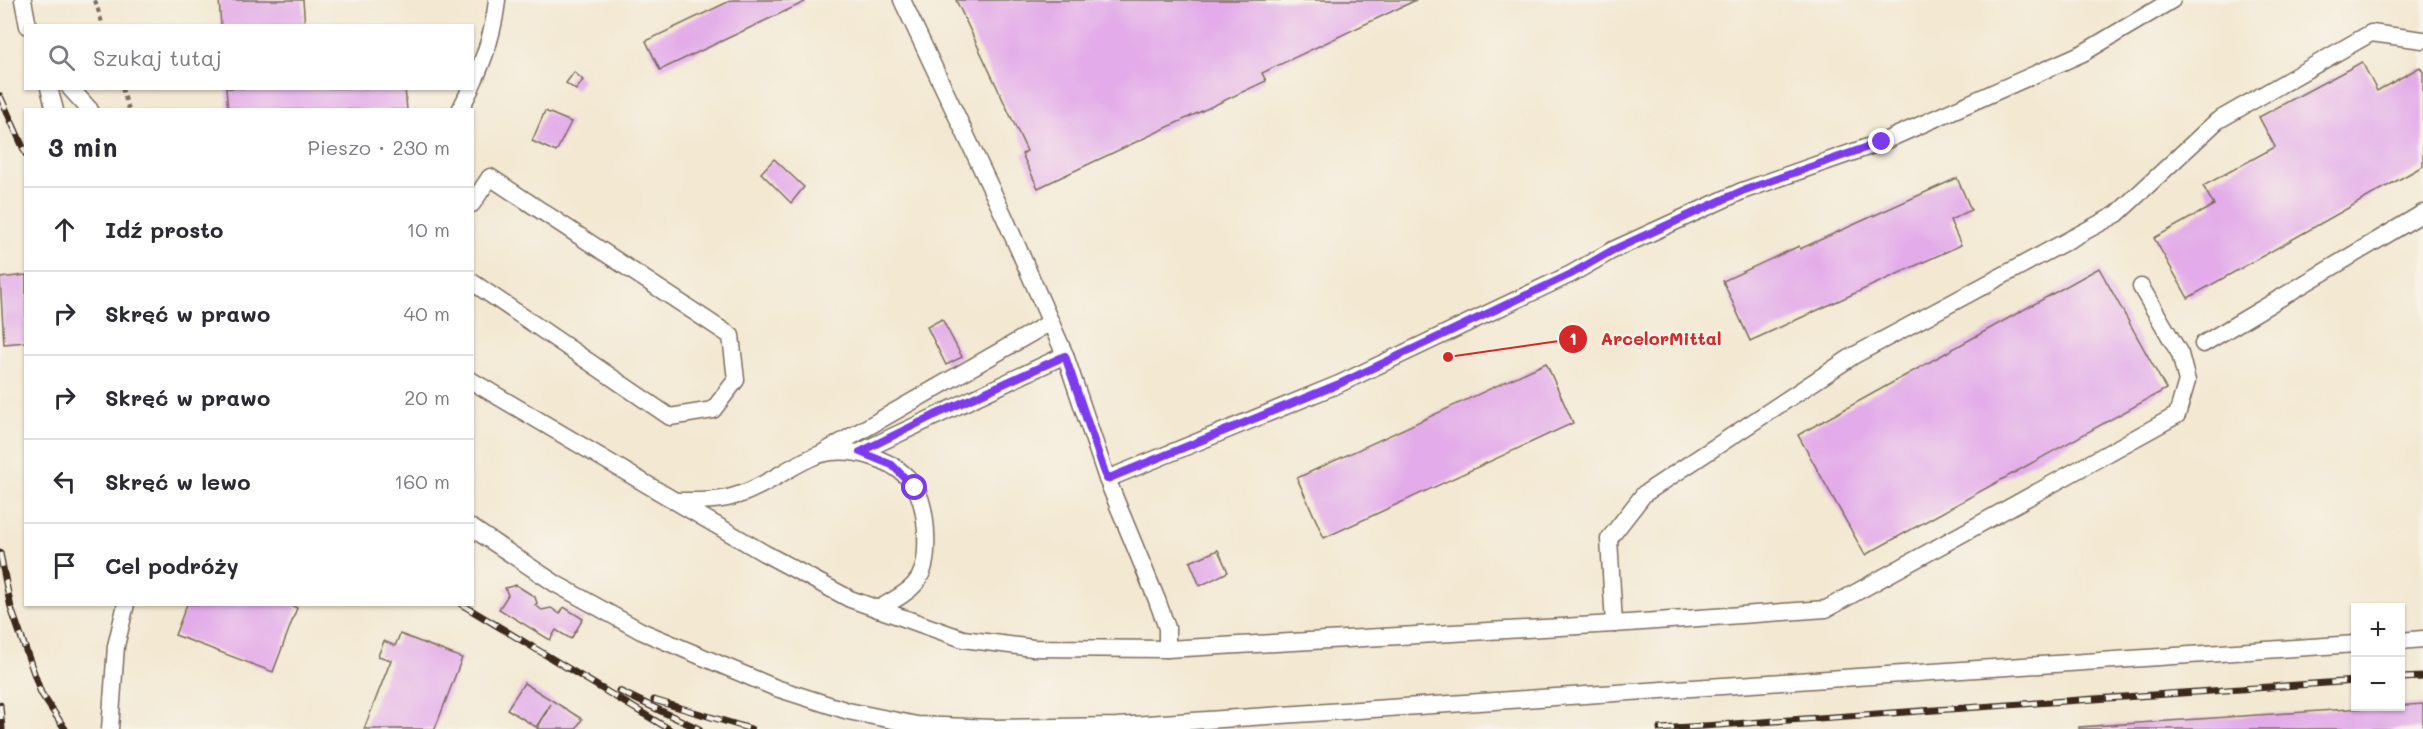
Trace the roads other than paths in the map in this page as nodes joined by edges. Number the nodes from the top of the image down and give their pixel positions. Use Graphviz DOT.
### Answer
graph roads {
  1 [pos="23,0"];
  2 [pos="497,0"];
  3 [pos="902,0"];
  4 [pos="2172,0"];
  5 [pos="28,24"];
  6 [pos="2423,40"];
  7 [pos="474,83"];
  8 [pos="50,90"];
  9 [pos="72,90"];
  10 [pos="470,90"];
  11 [pos="54,108"];
  12 [pos="88,108"];
  13 [pos="461,108"];
  14 [pos="474,201"];
  15 [pos="2423,213"];
  16 [pos="474,283"];
  17 [pos="2141,287"];
  18 [pos="1051,322"];
  19 [pos="2203,344"];
  20 [pos="1065,356"];
  21 [pos="474,382"];
  22 [pos="860,452"];
  23 [pos="821,454"];
  24 [pos="1107,479"];
  25 [pos="675,501"];
  26 [pos="474,529"];
  27 [pos="126,606"];
  28 [pos="878,609"];
  29 [pos="1614,624"];
  30 [pos="2423,639"];
  31 [pos="2405,641"];
  32 [pos="2351,644"];
  33 [pos="1167,648"];
  34 [pos="1244,723"];
  35 [pos="110,729"];
  1 -- 5 [label="lane"];
  2 -- 7 [label="lane"];
  3 -- 18 [label="lane"];
  4 -- 24 [label="lane"];
  6 -- 29 [label="lane"];
  8 -- 11 [label="lane"];
  9 -- 12 [label="lane"];
  10 -- 13 [label="lane"];
  14 -- 16 [label="lane"];
  15 -- 19 [label="lane"];
  17 -- 29 [label="lane"];
  18 -- 20 [label="lane"];
  18 -- 23 [label="lane"];
  20 -- 22 [label="lane"];
  20 -- 24 [label="lane"];
  21 -- 25 [label="lane"];
  22 -- 23 [label="lane"];
  22 -- 28 [label="lane"];
  23 -- 25 [label="lane"];
  24 -- 33 [label="lane"];
  25 -- 28 [label="lane"];
  26 -- 34 [label="lane"];
  27 -- 35 [label="lane"];
  28 -- 33 [label="lane"];
  29 -- 33 [label="lane"];
  30 -- 31 [label="lane"];
  32 -- 34 [label="lane"];
}
